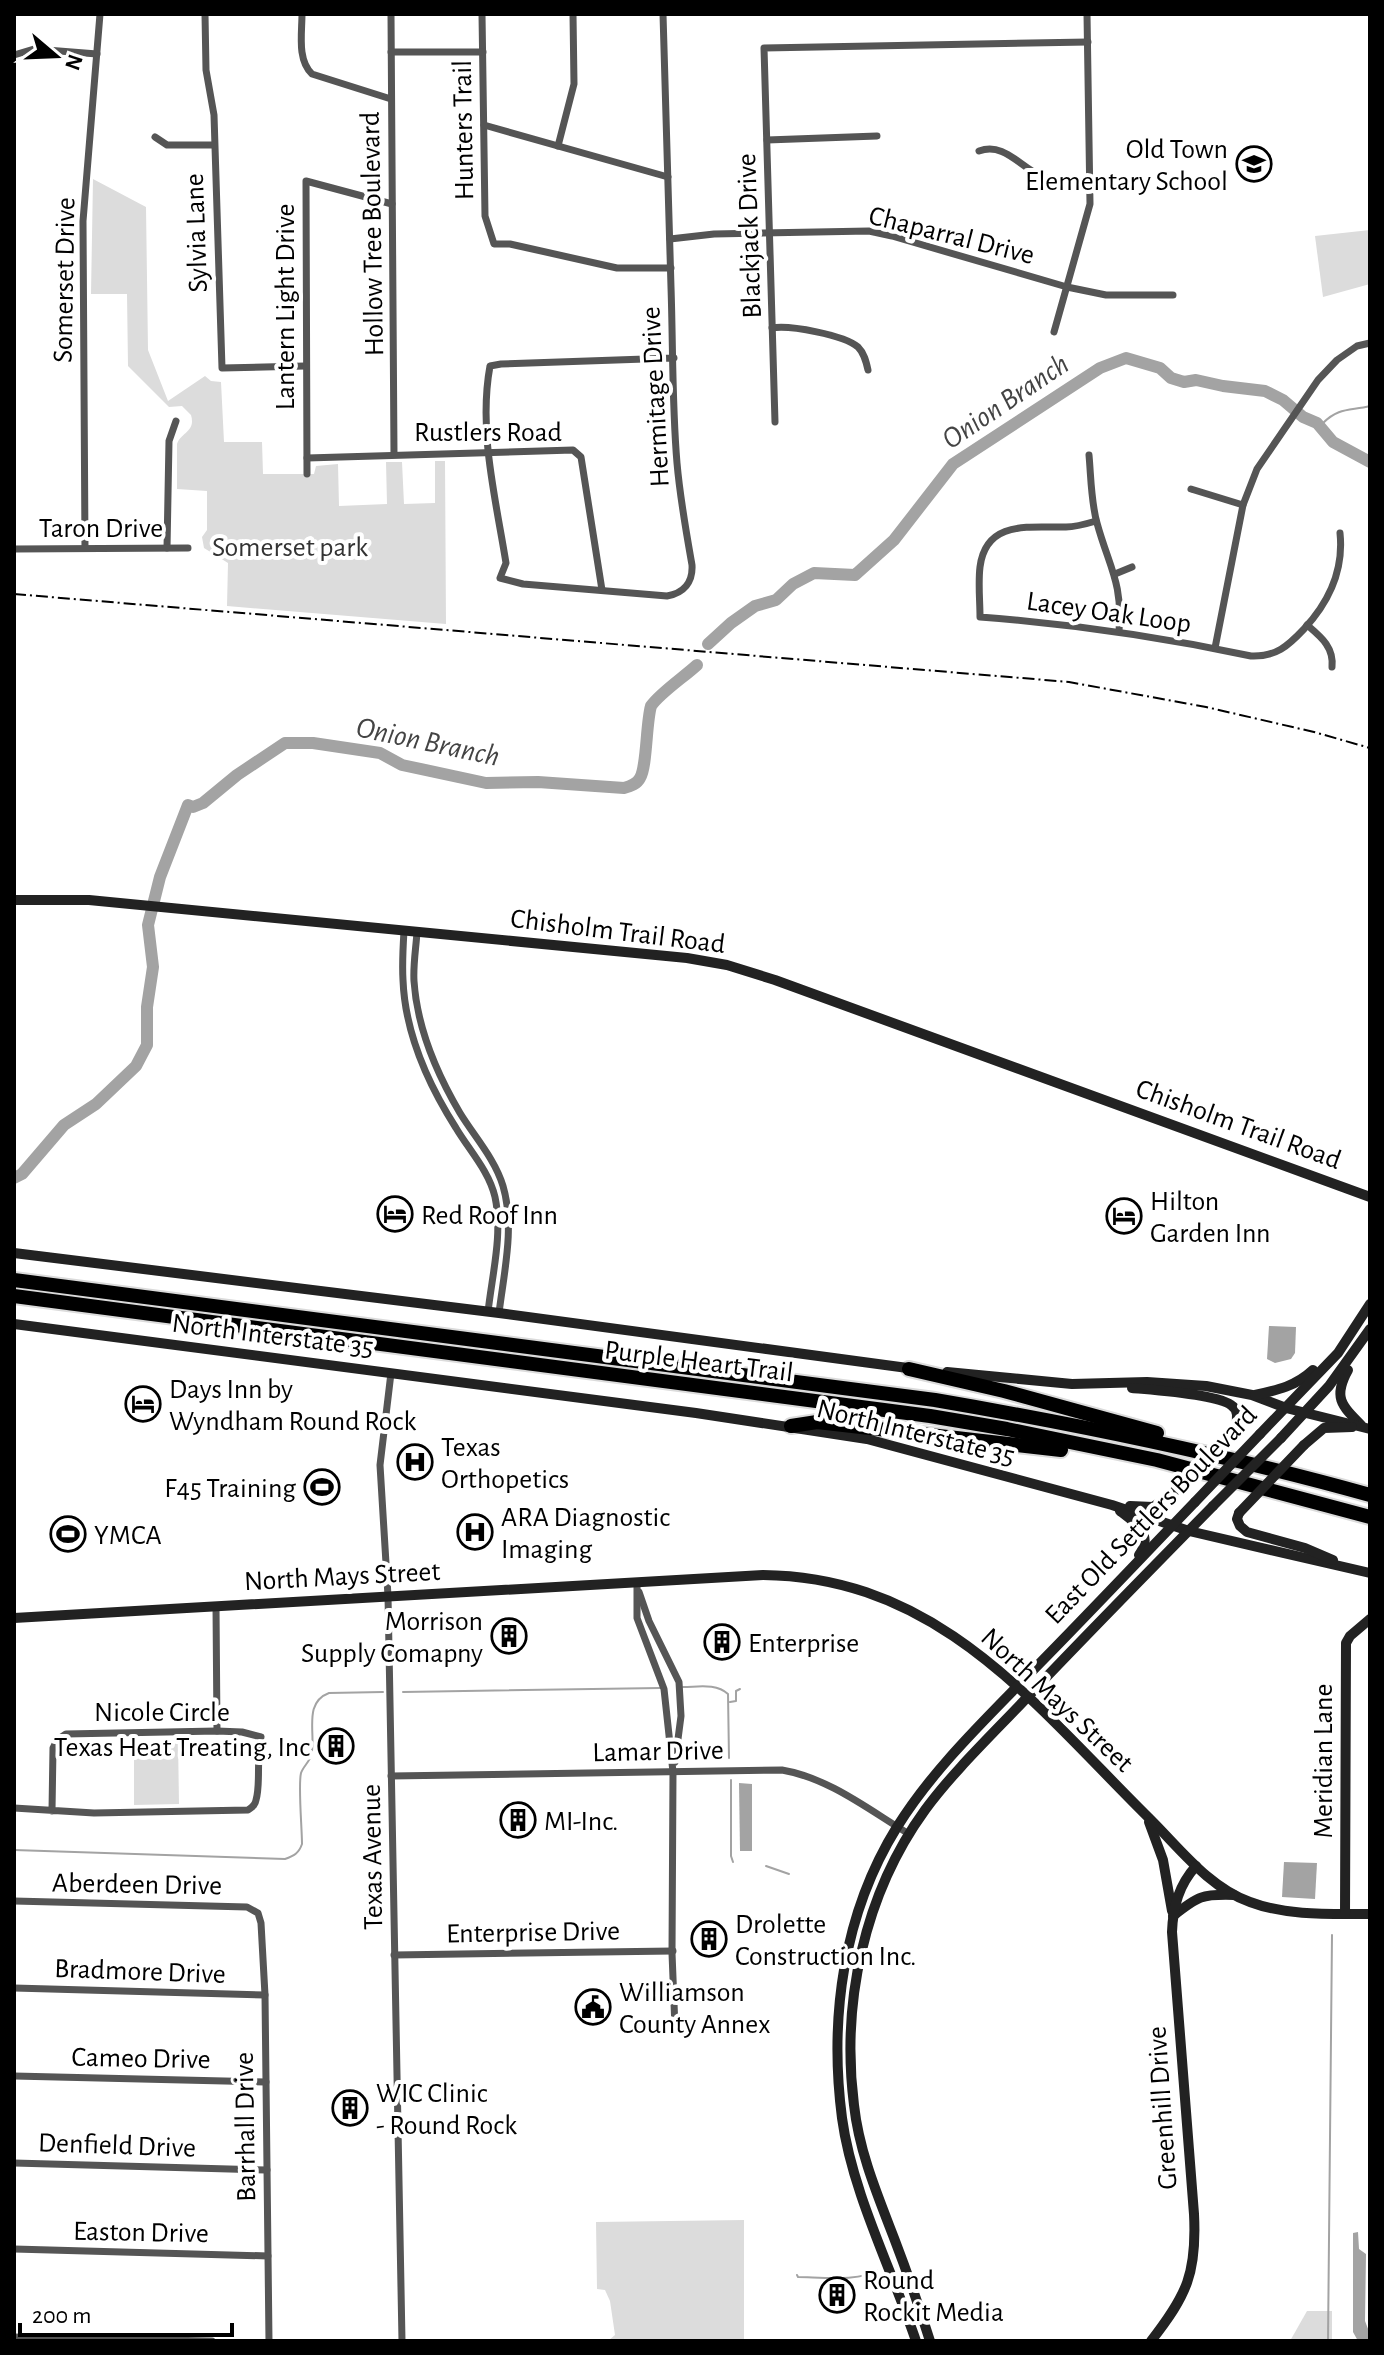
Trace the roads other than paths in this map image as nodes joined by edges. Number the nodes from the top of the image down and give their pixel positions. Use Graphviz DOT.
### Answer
graph roads {
  1 [pos="100,14"];
  2 [pos="205,14"];
  3 [pos="302,14"];
  4 [pos="391,14"];
  5 [pos="482,14"];
  6 [pos="573,14"];
  7 [pos="663,14"];
  8 [pos="1087,14"];
  9 [pos="1088,42"];
  10 [pos="391,52"];
  11 [pos="483,52"];
  12 [pos="97,54"];
  13 [pos="14,55"];
  14 [pos="391,99"];
  15 [pos="484,125"];
  16 [pos="877,136"];
  17 [pos="155,137"];
  18 [pos="767,140"];
  19 [pos="214,145"];
  20 [pos="558,146"];
  21 [pos="979,151"];
  22 [pos="668,177"];
  23 [pos="1091,180"];
  24 [pos="392,204"];
  25 [pos="769,233"];
  26 [pos="670,239"];
  27 [pos="671,268"];
  28 [pos="1067,287"];
  29 [pos="1173,295"];
  30 [pos="772,328"];
  31 [pos="1054,332"];
  32 [pos="1370,343"];
  33 [pos="674,358"];
  34 [pos="305,366"];
  35 [pos="868,370"];
  36 [pos="176,421"];
  37 [pos="775,422"];
  38 [pos="489,452"];
  39 [pos="394,454"];
  40 [pos="1089,455"];
  41 [pos="307,458"];
  42 [pos="307,474"];
  43 [pos="1191,489"];
  44 [pos="1243,505"];
  45 [pos="1096,521"];
  46 [pos="1340,533"];
  47 [pos="85,548"];
  48 [pos="167,548"];
  49 [pos="188,548"];
  50 [pos="14,549"];
  51 [pos="1132,567"];
  52 [pos="1115,574"];
  53 [pos="602,590"];
  54 [pos="1307,625"];
  55 [pos="1119,631"];
  56 [pos="1215,648"];
  57 [pos="1332,667"];
  58 [pos="14,900"];
  59 [pos="404,931"];
  60 [pos="417,932"];
  61 [pos="1370,1197"];
  62 [pos="14,1253"];
  63 [pos="494,1265"];
  64 [pos="505,1266"];
  65 [pos="14,1280"];
  66 [pos="14,1296"];
  67 [pos="1370,1304"];
  68 [pos="494,1313"];
  69 [pos="14,1324"];
  70 [pos="1367,1334"];
  71 [pos="1338,1353"];
  72 [pos="909,1369"];
  73 [pos="391,1373"];
  74 [pos="1107,1384"];
  75 [pos="1252,1395"];
  76 [pos="1286,1408"];
  77 [pos="1307,1412"];
  78 [pos="791,1426"];
  79 [pos="1366,1427"];
  80 [pos="1230,1478"];
  81 [pos="1313,1480"];
  82 [pos="1370,1495"];
  83 [pos="1112,1505"];
  84 [pos="1370,1517"];
  85 [pos="1172,1525"];
  86 [pos="1189,1531"];
  87 [pos="1357,1570"];
  88 [pos="1370,1573"];
  89 [pos="637,1583"];
  90 [pos="1117,1583"];
  91 [pos="388,1596"];
  92 [pos="216,1606"];
  93 [pos="14,1618"];
  94 [pos="1370,1619"];
  95 [pos="1017,1686"];
  96 [pos="1028,1697"];
  97 [pos="217,1731"];
  98 [pos="673,1772"];
  99 [pos="391,1776"];
  100 [pos="14,1808"];
  101 [pos="52,1811"];
  102 [pos="1146,1816"];
  103 [pos="897,1827"];
  104 [pos="909,1834"];
  105 [pos="1196,1866"];
  106 [pos="1236,1895"];
  107 [pos="1346,1898"];
  108 [pos="14,1901"];
  109 [pos="258,1913"];
  110 [pos="1332,1913"];
  111 [pos="1345,1914"];
  112 [pos="1364,1914"];
  113 [pos="1173,1917"];
  114 [pos="673,1951"];
  115 [pos="394,1955"];
  116 [pos="14,1988"];
  117 [pos="265,1995"];
  118 [pos="675,2028"];
  119 [pos="14,2076"];
  120 [pos="266,2082"];
  121 [pos="14,2163"];
  122 [pos="267,2170"];
  123 [pos="14,2249"];
  124 [pos="268,2256"];
  125 [pos="14,2337"];
  126 [pos="212,2341"];
  127 [pos="269,2341"];
  128 [pos="402,2341"];
  129 [pos="916,2341"];
  130 [pos="930,2341"];
  131 [pos="1151,2341"];
  1 -- 12 [label="street, Somerset Drive"];
  2 -- 19 [label="street, Sylvia Lane"];
  3 -- 14 [label="street"];
  4 -- 10 [label="street, Hollow Tree Boulevard"];
  5 -- 11 [label="street, Hunters Trail"];
  6 -- 20 [label="street"];
  7 -- 22 [label="street, Hermitage Drive"];
  8 -- 9 [label="street"];
  9 -- 18 [label="street, Blackjack Drive"];
  9 -- 23 [label="street"];
  10 -- 11 [label="street"];
  10 -- 14 [label="street, Hollow Tree Boulevard"];
  11 -- 15 [label="street, Hunters Trail"];
  12 -- 13 [label="street"];
  12 -- 47 [label="street, Somerset Drive"];
  14 -- 24 [label="street, Hollow Tree Boulevard"];
  15 -- 20 [label="street"];
  15 -- 27 [label="street, Hunters Trail"];
  16 -- 18 [label="street"];
  17 -- 19 [label="street"];
  18 -- 25 [label="street, Blackjack Drive"];
  19 -- 34 [label="street, Sylvia Lane"];
  20 -- 22 [label="street"];
  21 -- 23 [label="street"];
  22 -- 26 [label="street, Hermitage Drive"];
  23 -- 28 [label="street"];
  24 -- 34 [label="street, Lantern Light Drive"];
  24 -- 39 [label="street, Hollow Tree Boulevard"];
  25 -- 26 [label="street, Chaparral Drive"];
  25 -- 28 [label="street, Chaparral Drive"];
  25 -- 30 [label="street, Blackjack Drive"];
  26 -- 27 [label="street, Hermitage Drive"];
  27 -- 33 [label="street, Hermitage Drive"];
  28 -- 29 [label="street, Chaparral Drive"];
  28 -- 31 [label="street"];
  30 -- 35 [label="street"];
  30 -- 37 [label="street, Blackjack Drive"];
  32 -- 44 [label="street"];
  33 -- 38 [label="street"];
  33 -- 53 [label="street, Hermitage Drive"];
  34 -- 41 [label="street, Lantern Light Drive"];
  36 -- 48 [label="street"];
  38 -- 39 [label="street, Rustlers Road"];
  38 -- 53 [label="street, Rustlers Road"];
  38 -- 53 [label="street, Hermitage Drive"];
  39 -- 41 [label="street, Rustlers Road"];
  40 -- 45 [label="street"];
  41 -- 42 [label="street, Lantern Light Drive"];
  43 -- 44 [label="street"];
  44 -- 56 [label="street"];
  45 -- 52 [label="street"];
  45 -- 55 [label="street, Lacey Oak Loop"];
  46 -- 54 [label="street, Lacey Oak Loop"];
  47 -- 48 [label="street, Taron Drive"];
  47 -- 50 [label="street, Taron Drive"];
  48 -- 49 [label="street, Taron Drive"];
  51 -- 52 [label="street"];
  52 -- 55 [label="street"];
  54 -- 56 [label="street, Lacey Oak Loop"];
  54 -- 57 [label="street"];
  55 -- 56 [label="street, Lacey Oak Loop"];
  58 -- 59 [label="main road, Chisholm Trail Road"];
  59 -- 60 [label="main road, Chisholm Trail Road"];
  59 -- 63 [label="street"];
  60 -- 61 [label="main road, Chisholm Trail Road"];
  60 -- 64 [label="street"];
  62 -- 68 [label="main road, North Interstate 35"];
  63 -- 64 [label="street"];
  63 -- 68 [label="street"];
  64 -- 68 [label="street"];
  65 -- 81 [label="highway, Purple Heart Trail"];
  66 -- 80 [label="highway, Purple Heart Trail"];
  67 -- 71 [label="main road"];
  68 -- 72 [label="main road, North Interstate 35"];
  69 -- 73 [label="main road, North Interstate 35"];
  70 -- 77 [label="main road, East Old Settlers Boulevard"];
  70 -- 79 [label="main road"];
  71 -- 75 [label="main road"];
  71 -- 76 [label="main road, East Old Settlers Boulevard"];
  72 -- 74 [label="main road, North Interstate 35"];
  72 -- 81 [label="highway"];
  73 -- 78 [label="main road, North Interstate 35"];
  73 -- 91 [label="street, Texas Avenue"];
  74 -- 75 [label="main road, North Interstate 35"];
  74 -- 83 [label="main road, bridge"];
  75 -- 76 [label="main road, North Interstate 35"];
  76 -- 77 [label="main road, North Interstate 35"];
  76 -- 85 [label="main road, East Old Settlers Boulevard, bridge"];
  77 -- 79 [label="main road, North Interstate 35"];
  77 -- 86 [label="main road, East Old Settlers Boulevard, bridge"];
  78 -- 80 [label="highway"];
  78 -- 83 [label="main road, North Interstate 35"];
  79 -- 87 [label="main road, bridge"];
  80 -- 84 [label="highway, Purple Heart Trail"];
  81 -- 82 [label="highway, Purple Heart Trail"];
  83 -- 85 [label="main road, North Interstate 35"];
  83 -- 90 [label="main road"];
  85 -- 86 [label="main road, North Interstate 35"];
  85 -- 90 [label="main road, East Old Settlers Boulevard"];
  86 -- 87 [label="main road, North Interstate 35"];
  86 -- 96 [label="main road, East Old Settlers Boulevard"];
  87 -- 88 [label="main road, North Interstate 35"];
  89 -- 91 [label="main road, North Mays Street"];
  89 -- 95 [label="main road, North Mays Street"];
  89 -- 98 [label="street"];
  89 -- 98 [label="street"];
  90 -- 95 [label="main road, East Old Settlers Boulevard"];
  91 -- 92 [label="main road, North Mays Street"];
  91 -- 99 [label="street, Texas Avenue"];
  92 -- 93 [label="main road, North Mays Street"];
  92 -- 97 [label="street"];
  94 -- 107 [label="main road, Meridian Lane"];
  95 -- 96 [label="main road, North Mays Street"];
  95 -- 103 [label="main road, East Old Settlers Boulevard"];
  96 -- 102 [label="main road, North Mays Street"];
  96 -- 104 [label="main road, East Old Settlers Boulevard"];
  97 -- 101 [label="street, Nicole Circle"];
  97 -- 101 [label="street, Nicole Circle"];
  98 -- 99 [label="street, Lamar Drive"];
  98 -- 103 [label="street, Lamar Drive"];
  98 -- 114 [label="street"];
  99 -- 115 [label="street, Texas Avenue"];
  100 -- 101 [label="street, Nicole Circle"];
  102 -- 105 [label="main road, North Mays Street"];
  102 -- 113 [label="main road"];
  103 -- 104 [label="street, Lamar Drive"];
  103 -- 129 [label="main road, East Old Settlers Boulevard"];
  104 -- 130 [label="main road, East Old Settlers Boulevard"];
  105 -- 106 [label="main road, North Mays Street"];
  105 -- 113 [label="main road, Greenhill Drive"];
  106 -- 110 [label="main road, North Mays Street"];
  106 -- 113 [label="main road"];
  107 -- 110 [label="main road"];
  107 -- 111 [label="main road, Meridian Lane"];
  107 -- 112 [label="main road"];
  108 -- 109 [label="street, Aberdeen Drive"];
  109 -- 117 [label="street, Barrhall Drive"];
  110 -- 111 [label="main road, North Mays Street"];
  111 -- 112 [label="main road, North Mays Street"];
  113 -- 131 [label="main road, Greenhill Drive"];
  114 -- 115 [label="street, Enterprise Drive"];
  114 -- 118 [label="street"];
  115 -- 128 [label="street, Texas Avenue"];
  116 -- 117 [label="street, Bradmore Drive"];
  117 -- 120 [label="street, Barrhall Drive"];
  119 -- 120 [label="street, Cameo Drive"];
  120 -- 122 [label="street, Barrhall Drive"];
  121 -- 122 [label="street, Denfield Drive"];
  122 -- 124 [label="street, Barrhall Drive"];
  123 -- 124 [label="street, Easton Drive"];
  124 -- 127 [label="street, Barrhall Drive"];
  125 -- 126 [label="street"];
}
